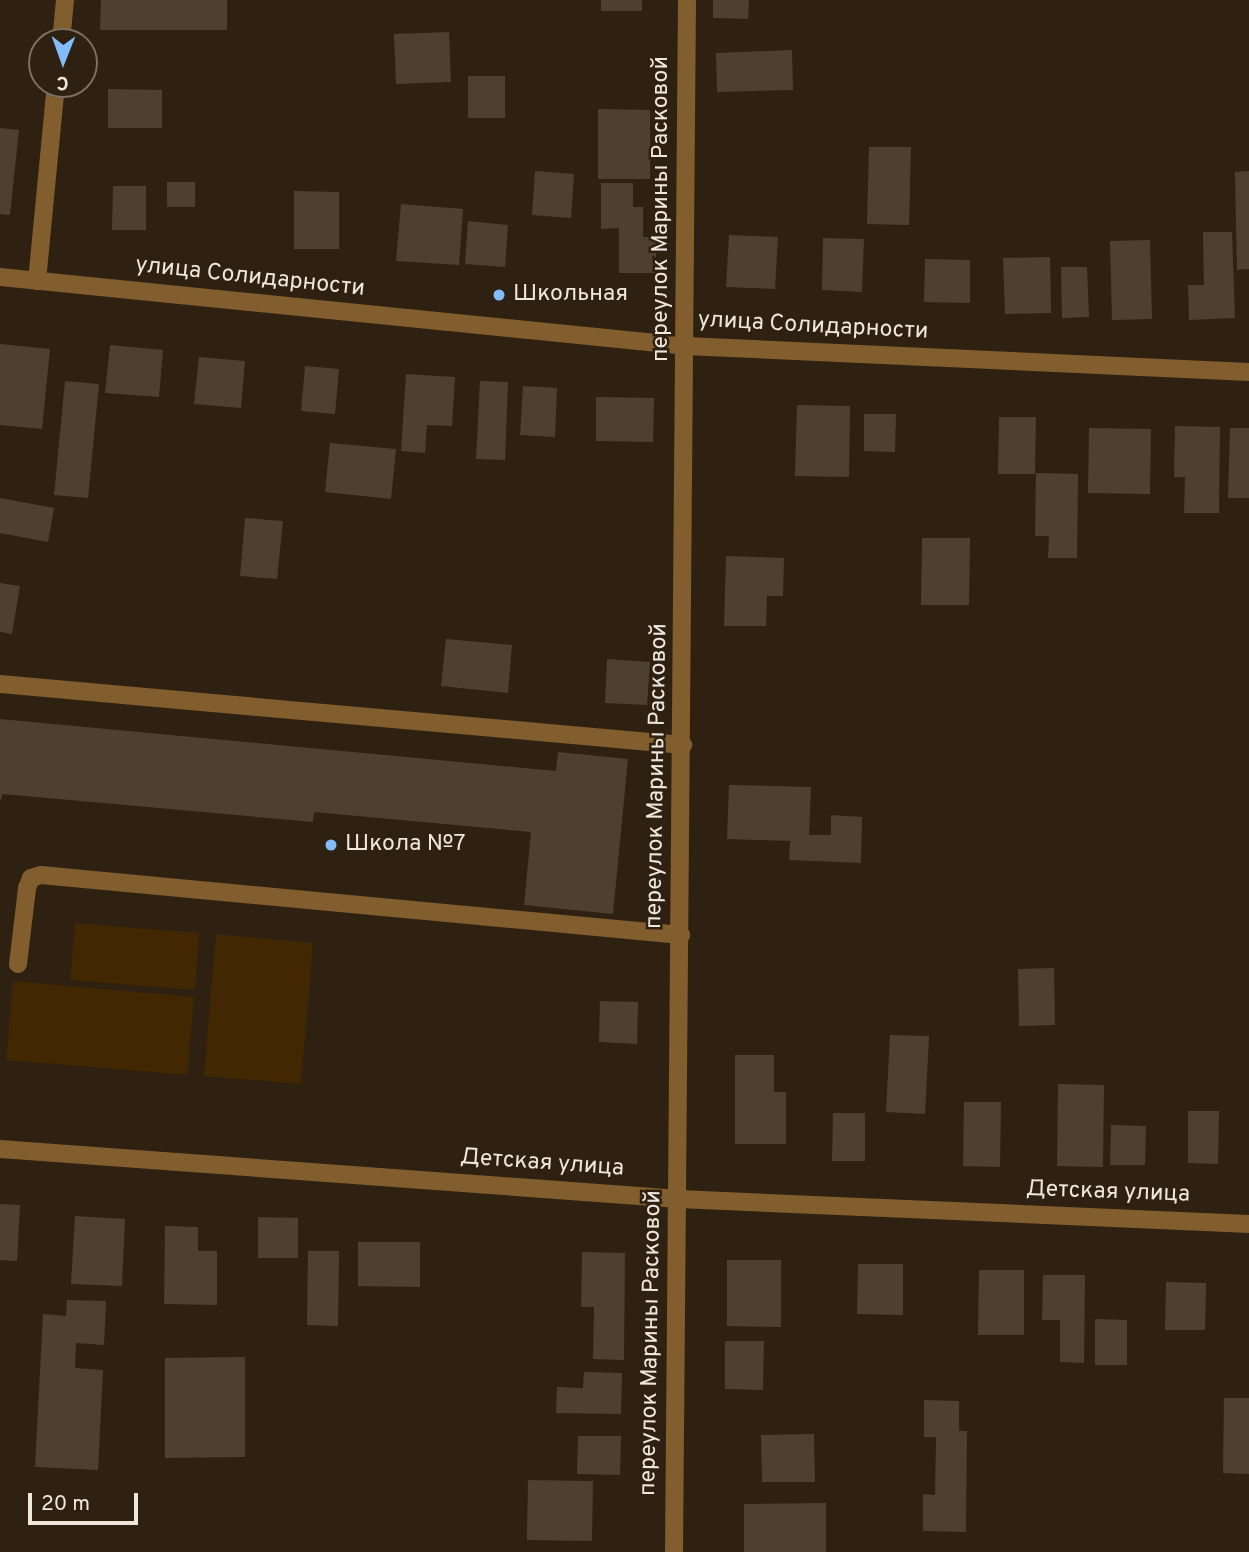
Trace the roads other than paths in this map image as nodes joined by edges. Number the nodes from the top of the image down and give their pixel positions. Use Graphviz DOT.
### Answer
graph roads {
  1 [pos="65,0"];
  2 [pos="687,0"];
  3 [pos="62,28"];
  4 [pos="56,98"];
  5 [pos="0,277"];
  6 [pos="37,281"];
  7 [pos="687,346"];
  8 [pos="1249,372"];
  9 [pos="0,684"];
  10 [pos="683,745"];
  11 [pos="681,935"];
  12 [pos="18,964"];
  13 [pos="0,1149"];
  14 [pos="679,1199"];
  15 [pos="1249,1224"];
  16 [pos="674,1552"];
  1 -- 3 [label="street"];
  2 -- 7 [label="street, переулок Марины Расковой"];
  4 -- 6 [label="street"];
  5 -- 6 [label="street, улица Солидарности"];
  6 -- 7 [label="street, улица Солидарности"];
  7 -- 8 [label="street, улица Солидарности"];
  7 -- 10 [label="street, переулок Марины Расковой"];
  9 -- 10 [label="street"];
  10 -- 11 [label="street, переулок Марины Расковой"];
  11 -- 12 [label="street"];
  11 -- 14 [label="street, переулок Марины Расковой"];
  13 -- 14 [label="street, Детская улица"];
  14 -- 15 [label="street, Детская улица"];
  14 -- 16 [label="street, переулок Марины Расковой"];
}
